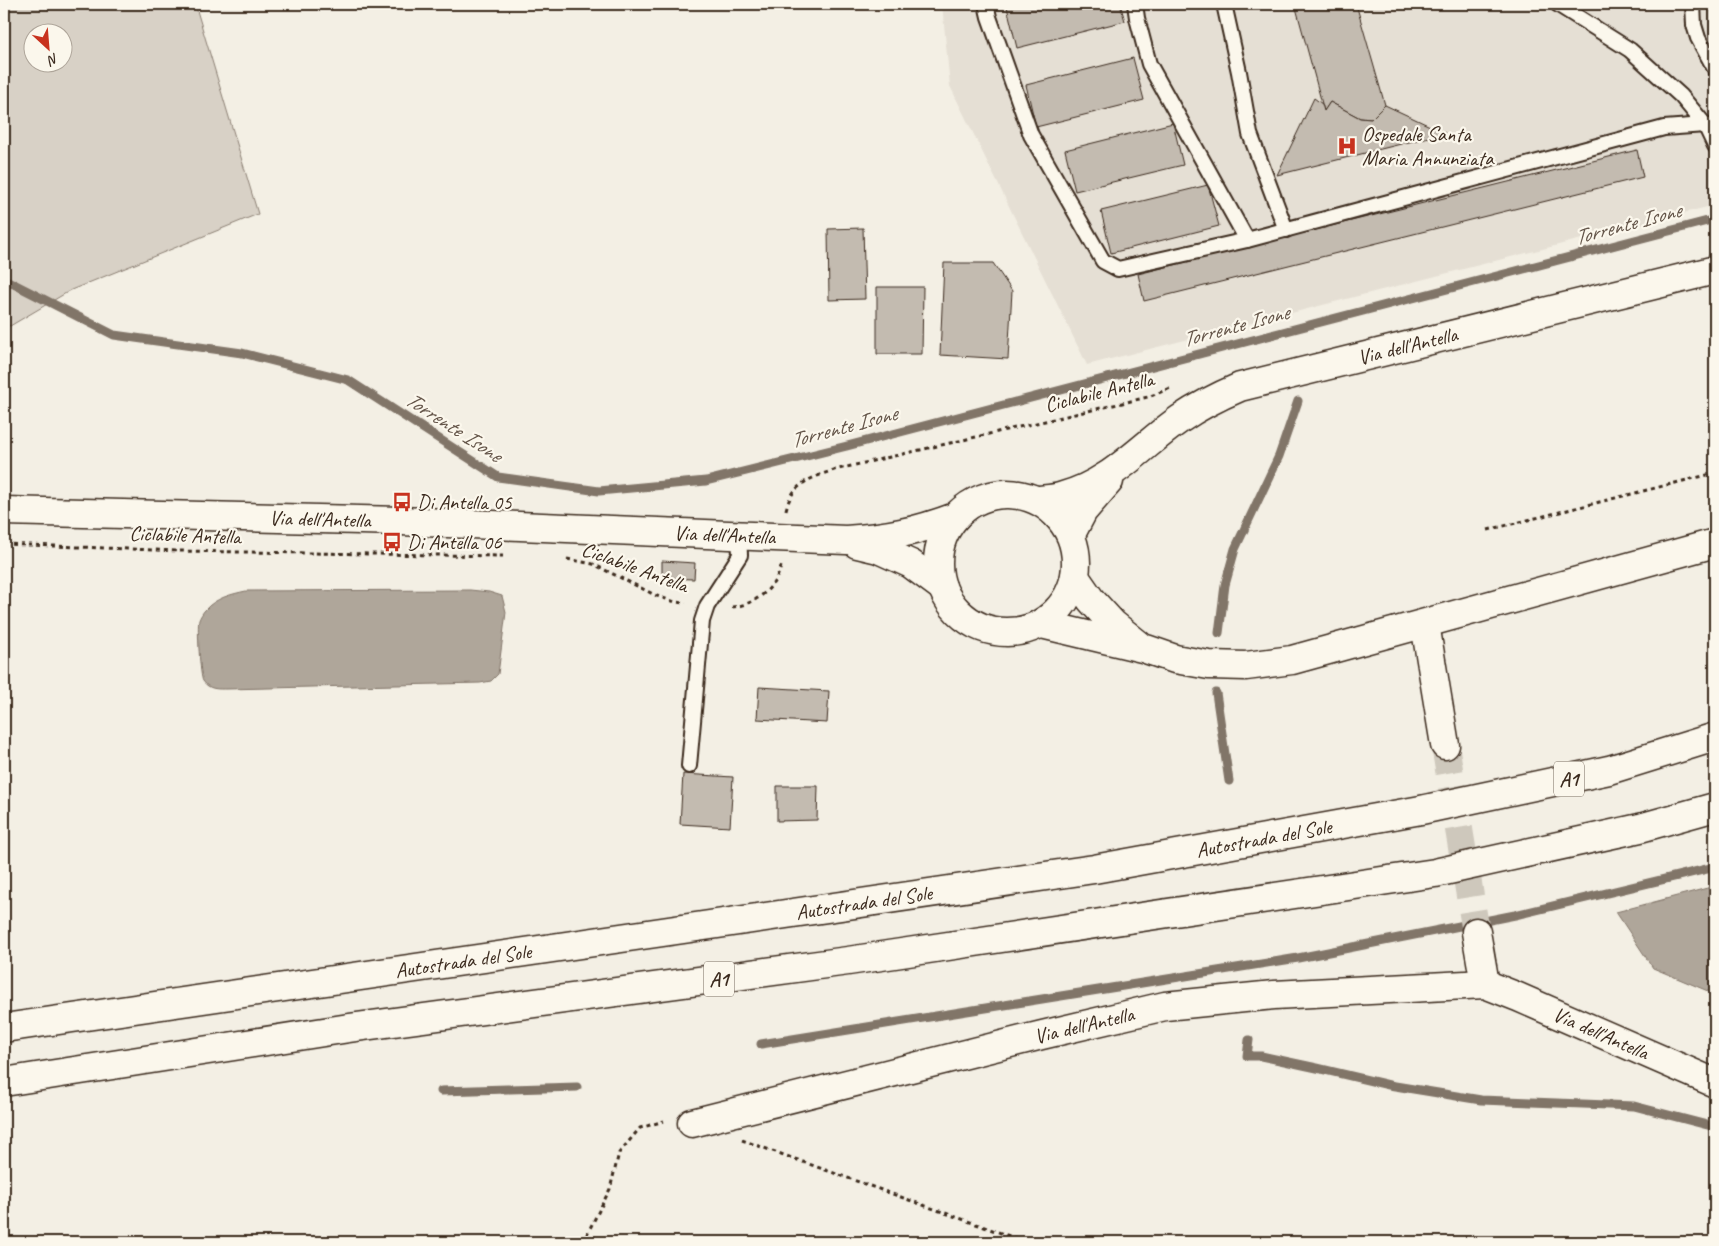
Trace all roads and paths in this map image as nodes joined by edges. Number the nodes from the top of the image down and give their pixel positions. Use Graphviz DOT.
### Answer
graph roads {
  1 [pos="986,4"];
  2 [pos="1135,4"];
  3 [pos="1224,4"];
  4 [pos="1557,4"];
  5 [pos="1693,4"];
  6 [pos="1715,69"];
  7 [pos="1710,126"];
  8 [pos="1715,146"];
  9 [pos="1286,230"];
  10 [pos="1247,240"];
  11 [pos="1715,270"];
  12 [pos="1178,386"];
  13 [pos="1120,467"];
  14 [pos="1715,473"];
  15 [pos="1037,500"];
  16 [pos="4,511"];
  17 [pos="786,512"];
  18 [pos="955,518"];
  19 [pos="1488,530"];
  20 [pos="1071,534"];
  21 [pos="739,535"];
  22 [pos="846,540"];
  23 [pos="1715,543"];
  24 [pos="4,544"];
  25 [pos="506,556"];
  26 [pos="565,558"];
  27 [pos="782,561"];
  28 [pos="1075,578"];
  29 [pos="942,587"];
  30 [pos="706,606"];
  31 [pos="1041,624"];
  32 [pos="1424,624"];
  33 [pos="1146,650"];
  34 [pos="1715,738"];
  35 [pos="1445,746"];
  36 [pos="689,766"];
  37 [pos="1715,806"];
  38 [pos="1476,932"];
  39 [pos="1485,984"];
  40 [pos="4,1028"];
  41 [pos="4,1082"];
  42 [pos="1715,1083"];
  43 [pos="692,1123"];
  44 [pos="737,1139"];
  45 [pos="584,1242"];
  46 [pos="1026,1242"];
  1 -- 10 [label="lane"];
  2 -- 10 [label="lane"];
  3 -- 9 [label="lane"];
  4 -- 7 [label="lane"];
  5 -- 6 [label="lane"];
  7 -- 8 [label="lane"];
  7 -- 9 [label="lane"];
  9 -- 10 [label="lane"];
  11 -- 13 [label="main road, Via dell'Antella"];
  12 -- 17 [label="path, Ciclabile Antella"];
  13 -- 15 [label="main road, Via dell'Antella"];
  13 -- 20 [label="main road, Via dell'Antella"];
  14 -- 19 [label="path"];
  15 -- 18 [label="main road, Via dell'Antella"];
  15 -- 20 [label="main road, Via dell'Antella"];
  16 -- 21 [label="main road, Via dell'Antella"];
  18 -- 22 [label="main road, Via dell'Antella"];
  18 -- 29 [label="main road, Via dell'Antella"];
  20 -- 28 [label="main road, Via dell'Antella"];
  21 -- 22 [label="main road, Via dell'Antella"];
  21 -- 30 [label="lane"];
  22 -- 29 [label="main road, Via dell'Antella"];
  23 -- 32 [label="main road"];
  24 -- 25 [label="path, Ciclabile Antella"];
  26 -- 30 [label="path, Ciclabile Antella"];
  27 -- 30 [label="path, Ciclabile Antella"];
  28 -- 31 [label="main road, Via dell'Antella"];
  28 -- 33 [label="main road"];
  29 -- 31 [label="main road, Via dell'Antella"];
  30 -- 36 [label="lane"];
  31 -- 33 [label="main road"];
  32 -- 33 [label="main road"];
  32 -- 35 [label="main road"];
  34 -- 40 [label="main road, Autostrada del Sole / A1"];
  37 -- 41 [label="main road, A1"];
  38 -- 39 [label="main road"];
  39 -- 42 [label="main road, Via dell'Antella"];
  39 -- 43 [label="main road, Via dell'Antella"];
  43 -- 45 [label="path"];
  44 -- 46 [label="path"];
}
